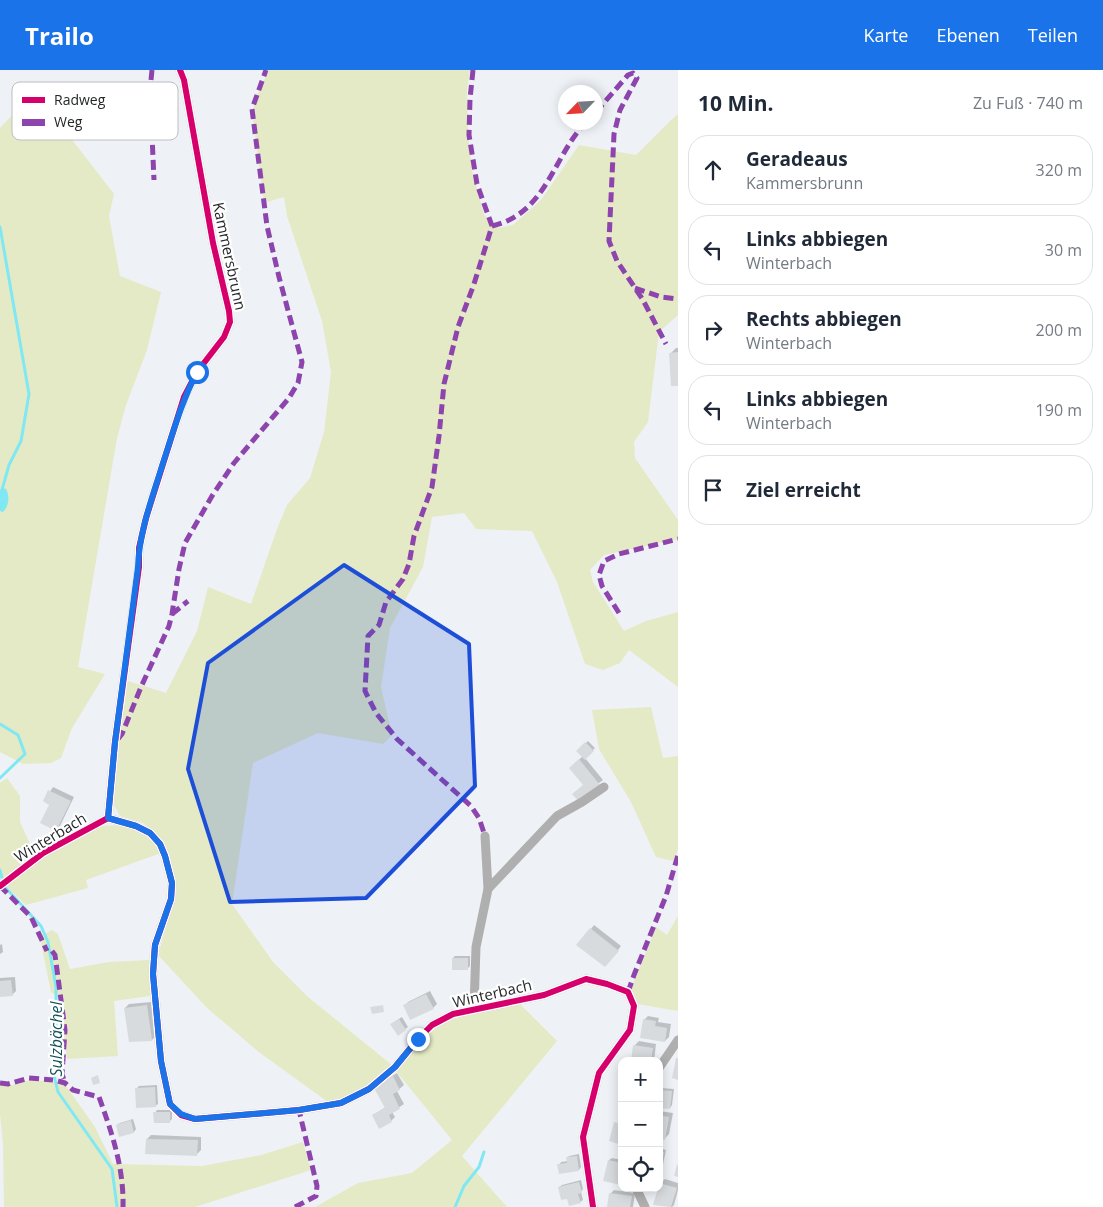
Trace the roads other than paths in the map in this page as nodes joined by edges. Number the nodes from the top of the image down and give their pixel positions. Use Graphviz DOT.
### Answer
graph roads {
  1 [pos="180,70"];
  2 [pos="604,787"];
  3 [pos="108,818"];
  4 [pos="485,836"];
  5 [pos="2,884"];
  6 [pos="488,890"];
  7 [pos="474,1008"];
  8 [pos="678,1040"];
  9 [pos="663,1062"];
  10 [pos="638,1192"];
  11 [pos="593,1207"];
  12 [pos="645,1207"];
  1 -- 3 [label="street, Kammersbrunn"];
  2 -- 6 [label="street"];
  3 -- 5 [label="street, Winterbach"];
  3 -- 7 [label="street, Winterbach"];
  4 -- 6 [label="street, Winterbach"];
  6 -- 7 [label="street, Winterbach"];
  7 -- 11 [label="street, Winterbach"];
  8 -- 9 [label="street"];
  10 -- 12 [label="street"];
}
